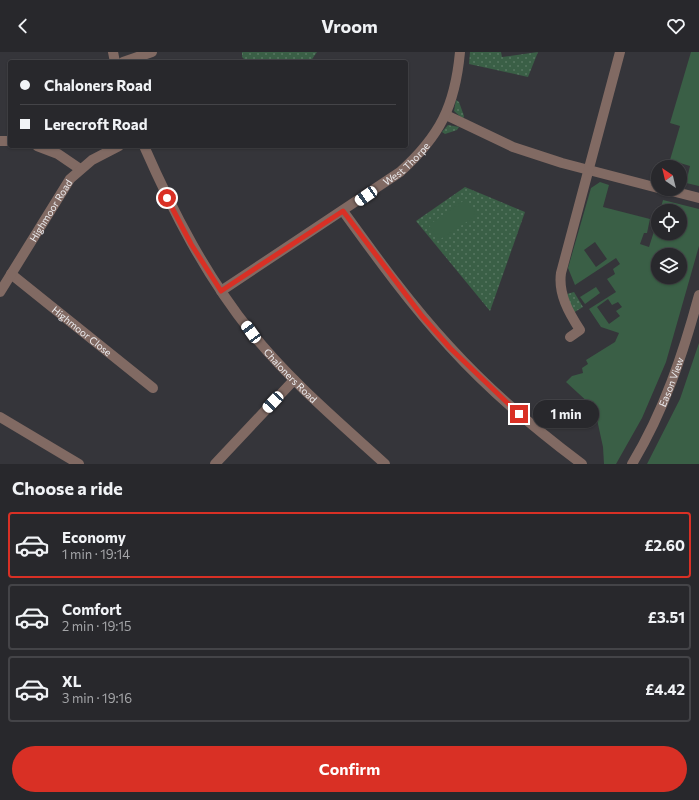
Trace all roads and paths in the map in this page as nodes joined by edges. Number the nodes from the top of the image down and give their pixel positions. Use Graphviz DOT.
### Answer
graph roads {
  1 [pos="152,52"];
  2 [pos="460,52"];
  3 [pos="620,52"];
  4 [pos="129,60"];
  5 [pos="446,115"];
  6 [pos="42,148"];
  7 [pos="115,148"];
  8 [pos="145,148"];
  9 [pos="80,169"];
  10 [pos="588,169"];
  11 [pos="651,186"];
  12 [pos="687,195"];
  13 [pos="699,198"];
  14 [pos="343,211"];
  15 [pos="11,274"];
  16 [pos="221,291"];
  17 [pos="0,292"];
  18 [pos="699,295"];
  19 [pos="570,337"];
  20 [pos="294,380"];
  21 [pos="153,388"];
  22 [pos="0,417"];
  23 [pos="79,464"];
  24 [pos="215,464"];
  25 [pos="385,464"];
  26 [pos="582,464"];
  27 [pos="632,464"];
  1 -- 4 [label="street"];
  2 -- 5 [label="street, West Thorpe"];
  3 -- 10 [label="street"];
  5 -- 10 [label="street"];
  5 -- 14 [label="street, West Thorpe"];
  6 -- 9 [label="street"];
  7 -- 9 [label="street, Highmoor Road"];
  8 -- 16 [label="street, Chaloners Road"];
  9 -- 15 [label="street, Highmoor Road"];
  10 -- 11 [label="street"];
  10 -- 19 [label="street"];
  12 -- 13 [label="street"];
  14 -- 16 [label="street, West Thorpe"];
  14 -- 26 [label="street"];
  15 -- 17 [label="street, Highmoor Road"];
  15 -- 21 [label="street, Highmoor Close"];
  16 -- 20 [label="street, Chaloners Road"];
  18 -- 27 [label="street, Eason View"];
  20 -- 24 [label="street"];
  20 -- 25 [label="street, Chaloners Road"];
  22 -- 23 [label="street"];
}
